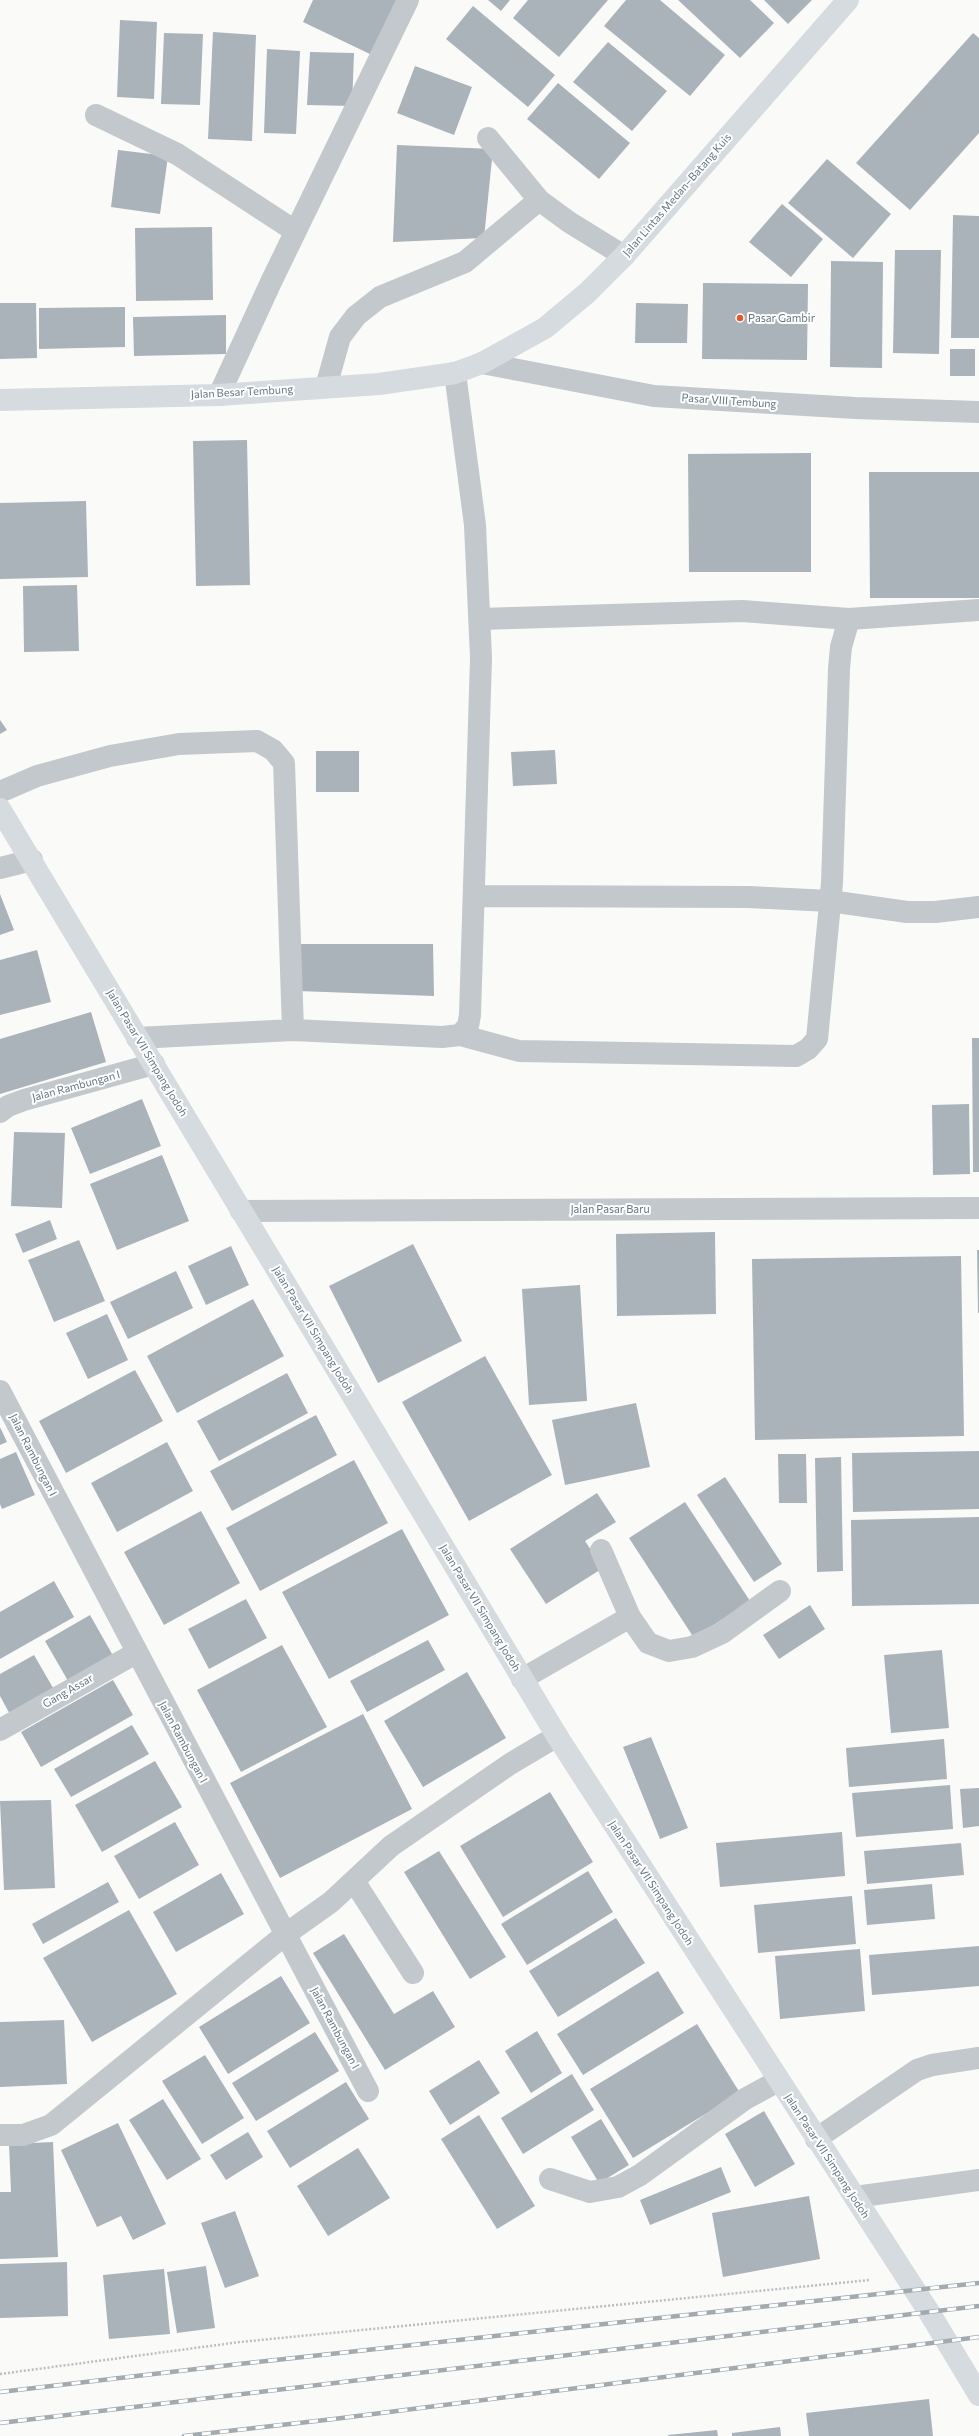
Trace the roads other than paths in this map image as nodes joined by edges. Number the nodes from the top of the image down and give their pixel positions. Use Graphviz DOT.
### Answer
graph roads {
  1 [pos="408,0"];
  2 [pos="848,0"];
  3 [pos="96,114"];
  4 [pos="488,138"];
  5 [pos="539,200"];
  6 [pos="296,231"];
  7 [pos="624,256"];
  8 [pos="482,363"];
  9 [pos="455,373"];
  10 [pos="326,387"];
  11 [pos="219,395"];
  12 [pos="0,400"];
  13 [pos="979,412"];
  14 [pos="979,610"];
  15 [pos="480,619"];
  16 [pos="849,619"];
  17 [pos="0,792"];
  18 [pos="0,809"];
  19 [pos="32,860"];
  20 [pos="0,868"];
  21 [pos="474,896"];
  22 [pos="830,901"];
  23 [pos="979,907"];
  24 [pos="293,1030"];
  25 [pos="460,1035"];
  26 [pos="138,1038"];
  27 [pos="154,1064"];
  28 [pos="0,1112"];
  29 [pos="979,1208"];
  30 [pos="241,1211"];
  31 [pos="0,1392"];
  32 [pos="601,1550"];
  33 [pos="780,1590"];
  34 [pos="630,1617"];
  35 [pos="136,1653"];
  36 [pos="522,1679"];
  37 [pos="0,1730"];
  38 [pos="557,1736"];
  39 [pos="354,1881"];
  40 [pos="286,1934"];
  41 [pos="413,1973"];
  42 [pos="979,2058"];
  43 [pos="778,2081"];
  44 [pos="368,2091"];
  45 [pos="0,2135"];
  46 [pos="816,2139"];
  47 [pos="550,2180"];
  48 [pos="979,2180"];
  49 [pos="855,2197"];
  50 [pos="976,2383"];
  1 -- 6 [label="street"];
  2 -- 7 [label="main road, Jalan Lintas Medan–Batang Kuis"];
  3 -- 6 [label="street"];
  4 -- 5 [label="street"];
  5 -- 7 [label="street"];
  5 -- 10 [label="street"];
  6 -- 11 [label="street"];
  7 -- 8 [label="main road, Jalan Lintas Medan–Batang Kuis"];
  8 -- 9 [label="main road, Jalan Besar Tembung"];
  8 -- 13 [label="street, Pasar VIII Tembung"];
  9 -- 10 [label="main road, Jalan Besar Tembung"];
  9 -- 15 [label="street"];
  10 -- 11 [label="main road, Jalan Besar Tembung"];
  11 -- 12 [label="main road, Jalan Besar Tembung"];
  14 -- 16 [label="street"];
  15 -- 16 [label="street"];
  15 -- 21 [label="street"];
  16 -- 22 [label="street"];
  17 -- 24 [label="street"];
  18 -- 19 [label="main road, Jalan Pasar VII Simpang Jodoh"];
  19 -- 20 [label="street"];
  19 -- 26 [label="main road, Jalan Pasar VII Simpang Jodoh"];
  21 -- 22 [label="street"];
  21 -- 25 [label="street"];
  22 -- 23 [label="street"];
  22 -- 25 [label="street"];
  24 -- 25 [label="street"];
  24 -- 26 [label="street"];
  26 -- 27 [label="main road, Jalan Pasar VII Simpang Jodoh"];
  27 -- 28 [label="street, Jalan Rambungan I"];
  27 -- 30 [label="main road, Jalan Pasar VII Simpang Jodoh"];
  29 -- 30 [label="street, Jalan Pasar Baru"];
  30 -- 36 [label="main road, Jalan Pasar VII Simpang Jodoh"];
  31 -- 35 [label="street, Jalan Rambungan I"];
  32 -- 34 [label="street"];
  33 -- 34 [label="street"];
  34 -- 36 [label="street"];
  35 -- 37 [label="street, Gang Assar"];
  35 -- 40 [label="street, Jalan Rambungan I"];
  36 -- 38 [label="main road, Jalan Pasar VII Simpang Jodoh"];
  38 -- 39 [label="street"];
  38 -- 43 [label="main road, Jalan Pasar VII Simpang Jodoh"];
  39 -- 40 [label="street"];
  39 -- 41 [label="street"];
  40 -- 44 [label="street, Jalan Rambungan I"];
  40 -- 45 [label="street"];
  42 -- 46 [label="street"];
  43 -- 46 [label="main road, Jalan Pasar VII Simpang Jodoh"];
  43 -- 47 [label="street"];
  46 -- 49 [label="main road, Jalan Pasar VII Simpang Jodoh"];
  48 -- 49 [label="street"];
  49 -- 50 [label="main road, Jalan Pasar VII Simpang Jodoh"];
}
